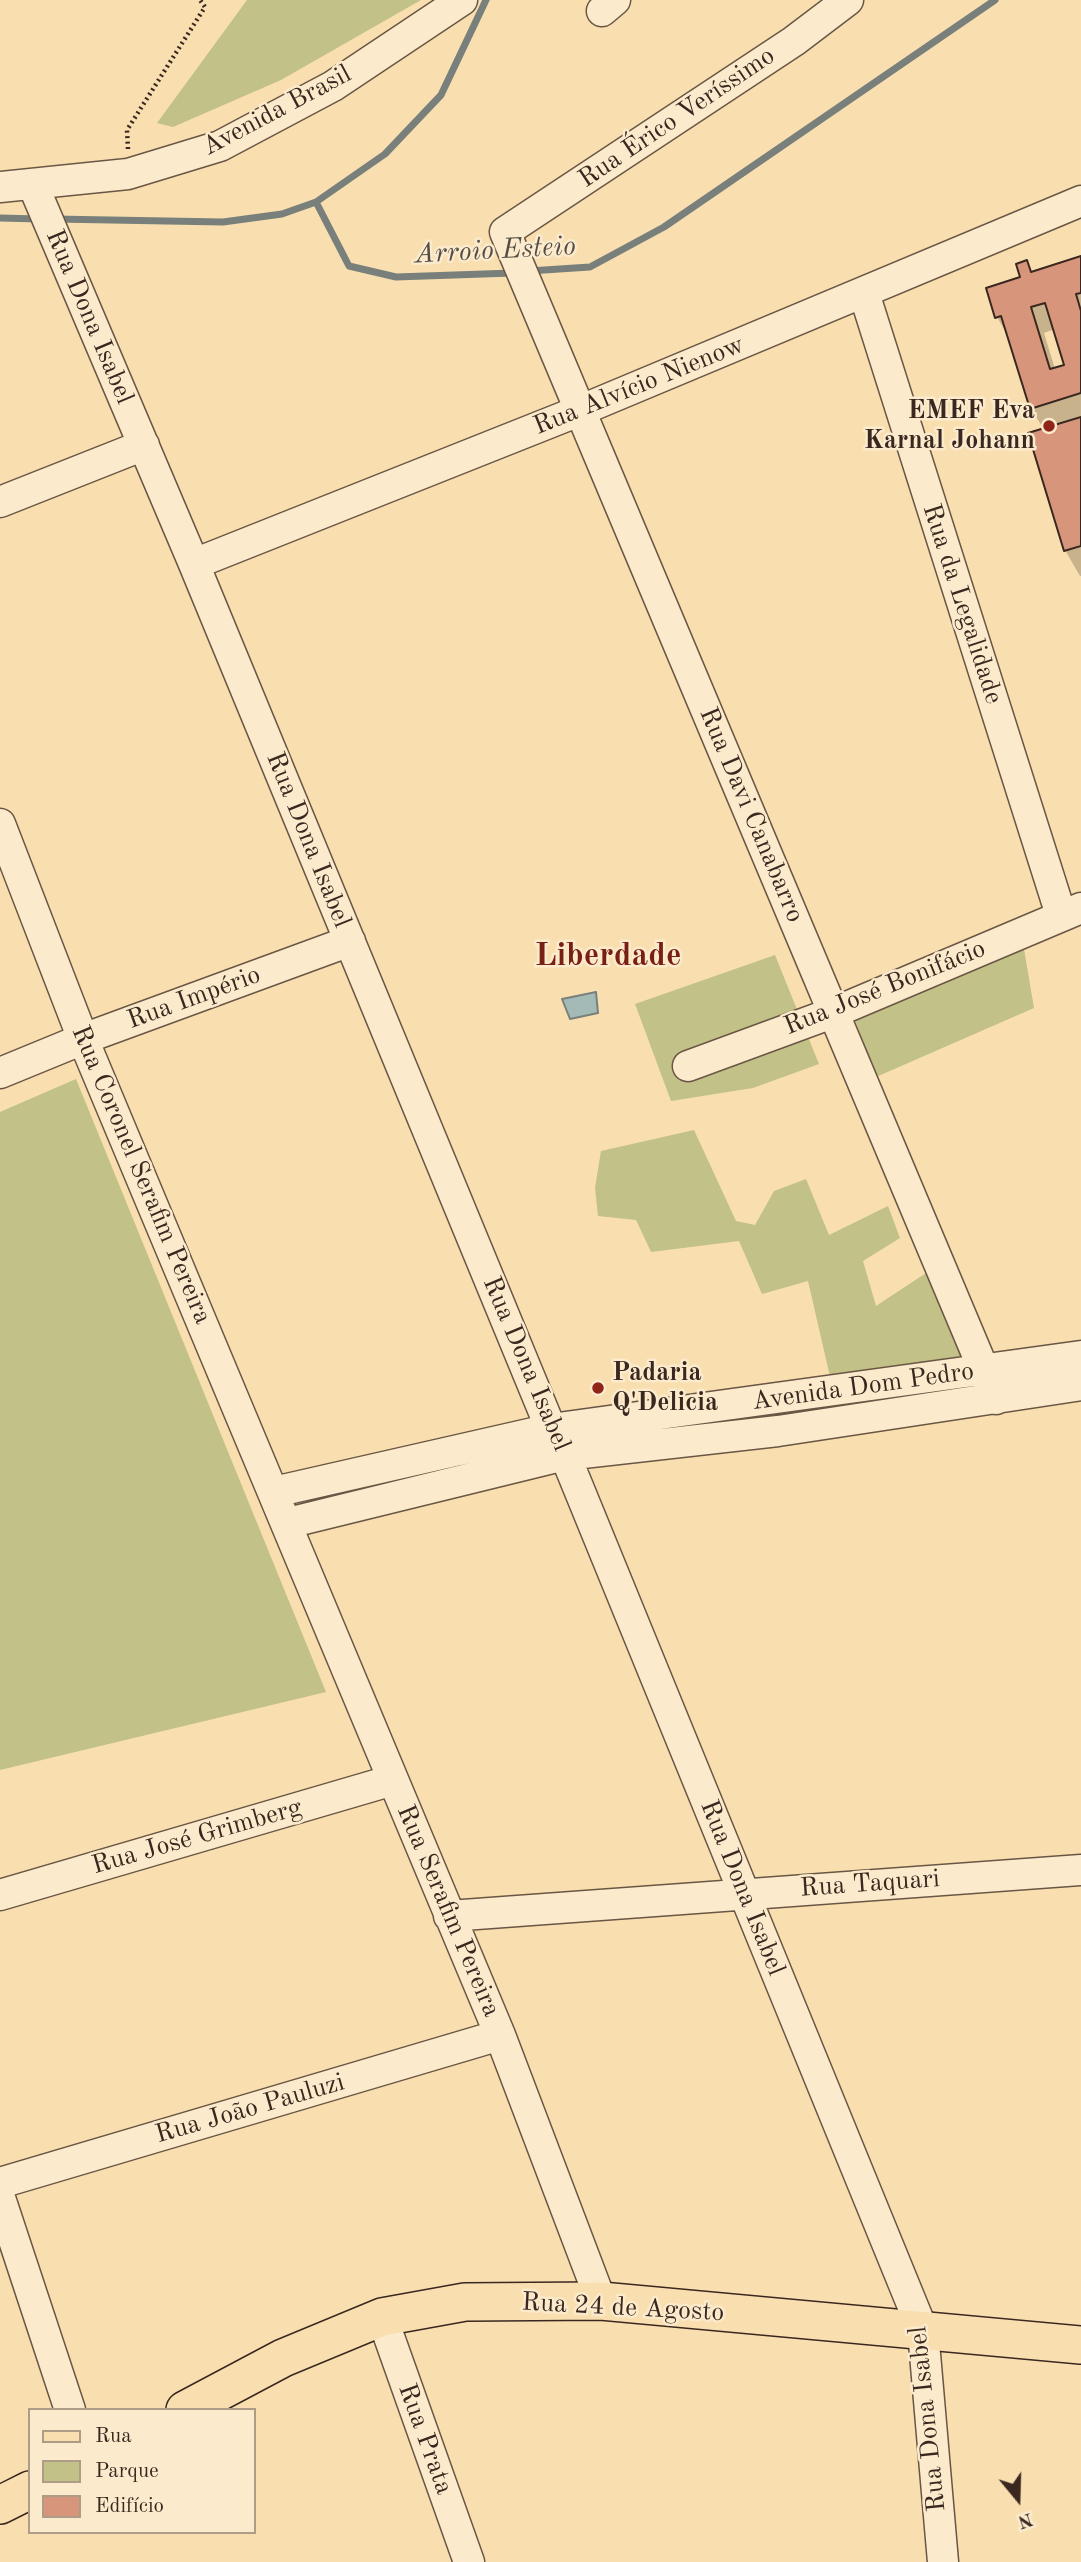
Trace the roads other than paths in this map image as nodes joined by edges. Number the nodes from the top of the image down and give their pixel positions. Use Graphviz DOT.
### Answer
graph roads {
  1 [pos="462,0"];
  2 [pos="848,0"];
  3 [pos="0,187"];
  4 [pos="37,195"];
  5 [pos="1081,201"];
  6 [pos="510,244"];
  7 [pos="864,293"];
  8 [pos="579,411"];
  9 [pos="144,445"];
  10 [pos="0,502"];
  11 [pos="194,564"];
  12 [pos="0,824"];
  13 [pos="1071,911"];
  14 [pos="350,941"];
  15 [pos="835,1012"];
  16 [pos="83,1039"];
  17 [pos="688,1066"];
  18 [pos="0,1073"];
  19 [pos="985,1369"];
  20 [pos="1077,1371"];
  21 [pos="883,1384"];
  22 [pos="996,1399"];
  23 [pos="772,1400"];
  24 [pos="887,1413"];
  25 [pos="663,1414"];
  26 [pos="778,1431"];
  27 [pos="558,1442"];
  28 [pos="668,1444"];
  29 [pos="274,1492"];
  30 [pos="288,1523"];
  31 [pos="393,1780"];
  32 [pos="1081,1870"];
  33 [pos="745,1893"];
  34 [pos="0,1895"];
  35 [pos="449,1916"];
  36 [pos="500,2035"];
  37 [pos="0,2183"];
  38 [pos="0,2198"];
  39 [pos="601,2301"];
  40 [pos="382,2317"];
  41 [pos="923,2331"];
  42 [pos="1081,2345"];
  43 [pos="69,2408"];
  44 [pos="189,2408"];
  45 [pos="28,2491"];
  46 [pos="0,2505"];
  47 [pos="469,2562"];
  48 [pos="943,2562"];
  1 -- 4 [label="street, Avenida Brasil"];
  2 -- 6 [label="street, Rua Érico Veríssimo"];
  3 -- 4 [label="street"];
  4 -- 9 [label="street, Rua Dona Isabel"];
  5 -- 7 [label="street, Rua Alvício Nienow"];
  6 -- 8 [label="street, Rua Davi Canabarro"];
  7 -- 8 [label="street, Rua Alvício Nienow"];
  7 -- 13 [label="street, Rua da Legalidade"];
  8 -- 11 [label="street, Rua Alvício Nienow"];
  8 -- 15 [label="street, Rua Davi Canabarro"];
  9 -- 10 [label="street"];
  9 -- 11 [label="street, Rua Dona Isabel"];
  11 -- 14 [label="street, Rua Dona Isabel"];
  12 -- 16 [label="street, Rua Coronel Serafim Pereira"];
  13 -- 15 [label="street, Rua José Bonifácio"];
  14 -- 16 [label="street, Rua Império"];
  14 -- 27 [label="street, Rua Dona Isabel"];
  15 -- 17 [label="street, Rua José Bonifácio"];
  15 -- 19 [label="street, Rua Davi Canabarro"];
  16 -- 18 [label="street, Rua Império"];
  16 -- 29 [label="street, Rua Coronel Serafim Pereira"];
  19 -- 20 [label="street, Avenida Dom Pedro"];
  19 -- 21 [label="street, Avenida Dom Pedro"];
  19 -- 22 [label="street, Rua Davi Canabarro"];
  20 -- 22 [label="street, Avenida Dom Pedro"];
  21 -- 23 [label="street, Avenida Dom Pedro"];
  21 -- 24 [label="street"];
  22 -- 24 [label="street, Avenida Dom Pedro"];
  23 -- 25 [label="street, Avenida Dom Pedro"];
  23 -- 26 [label="street"];
  24 -- 26 [label="street, Avenida Dom Pedro"];
  25 -- 27 [label="street, Avenida Dom Pedro"];
  25 -- 28 [label="street"];
  26 -- 28 [label="street, Avenida Dom Pedro"];
  27 -- 28 [label="street, Avenida Dom Pedro"];
  27 -- 29 [label="street, Avenida Dom Pedro"];
  27 -- 30 [label="street, Avenida Dom Pedro"];
  27 -- 33 [label="street, Rua Dona Isabel"];
  29 -- 30 [label="street, Rua Coronel Serafim Pereira"];
  30 -- 31 [label="street, Rua Serafim Pereira"];
  31 -- 34 [label="street, Rua José Grimberg"];
  31 -- 35 [label="street, Rua Serafim Pereira"];
  32 -- 33 [label="street, Rua Taquari"];
  33 -- 35 [label="street, Rua Taquari"];
  33 -- 41 [label="street, Rua Dona Isabel"];
  35 -- 36 [label="street, Rua Serafim Pereira"];
  36 -- 37 [label="street, Rua João Pauluzi"];
  36 -- 39 [label="street, Rua Serafim Pereira"];
  38 -- 43 [label="street"];
  39 -- 40 [label="main road, Rua 24 de Agosto"];
  39 -- 41 [label="main road, Rua 24 de Agosto"];
  40 -- 44 [label="main road, Rua 24 de Agosto"];
  40 -- 47 [label="street, Rua Prata"];
  41 -- 42 [label="main road, Rua 24 de Agosto"];
  41 -- 48 [label="street, Rua Dona Isabel"];
  45 -- 46 [label="main road"];
}
